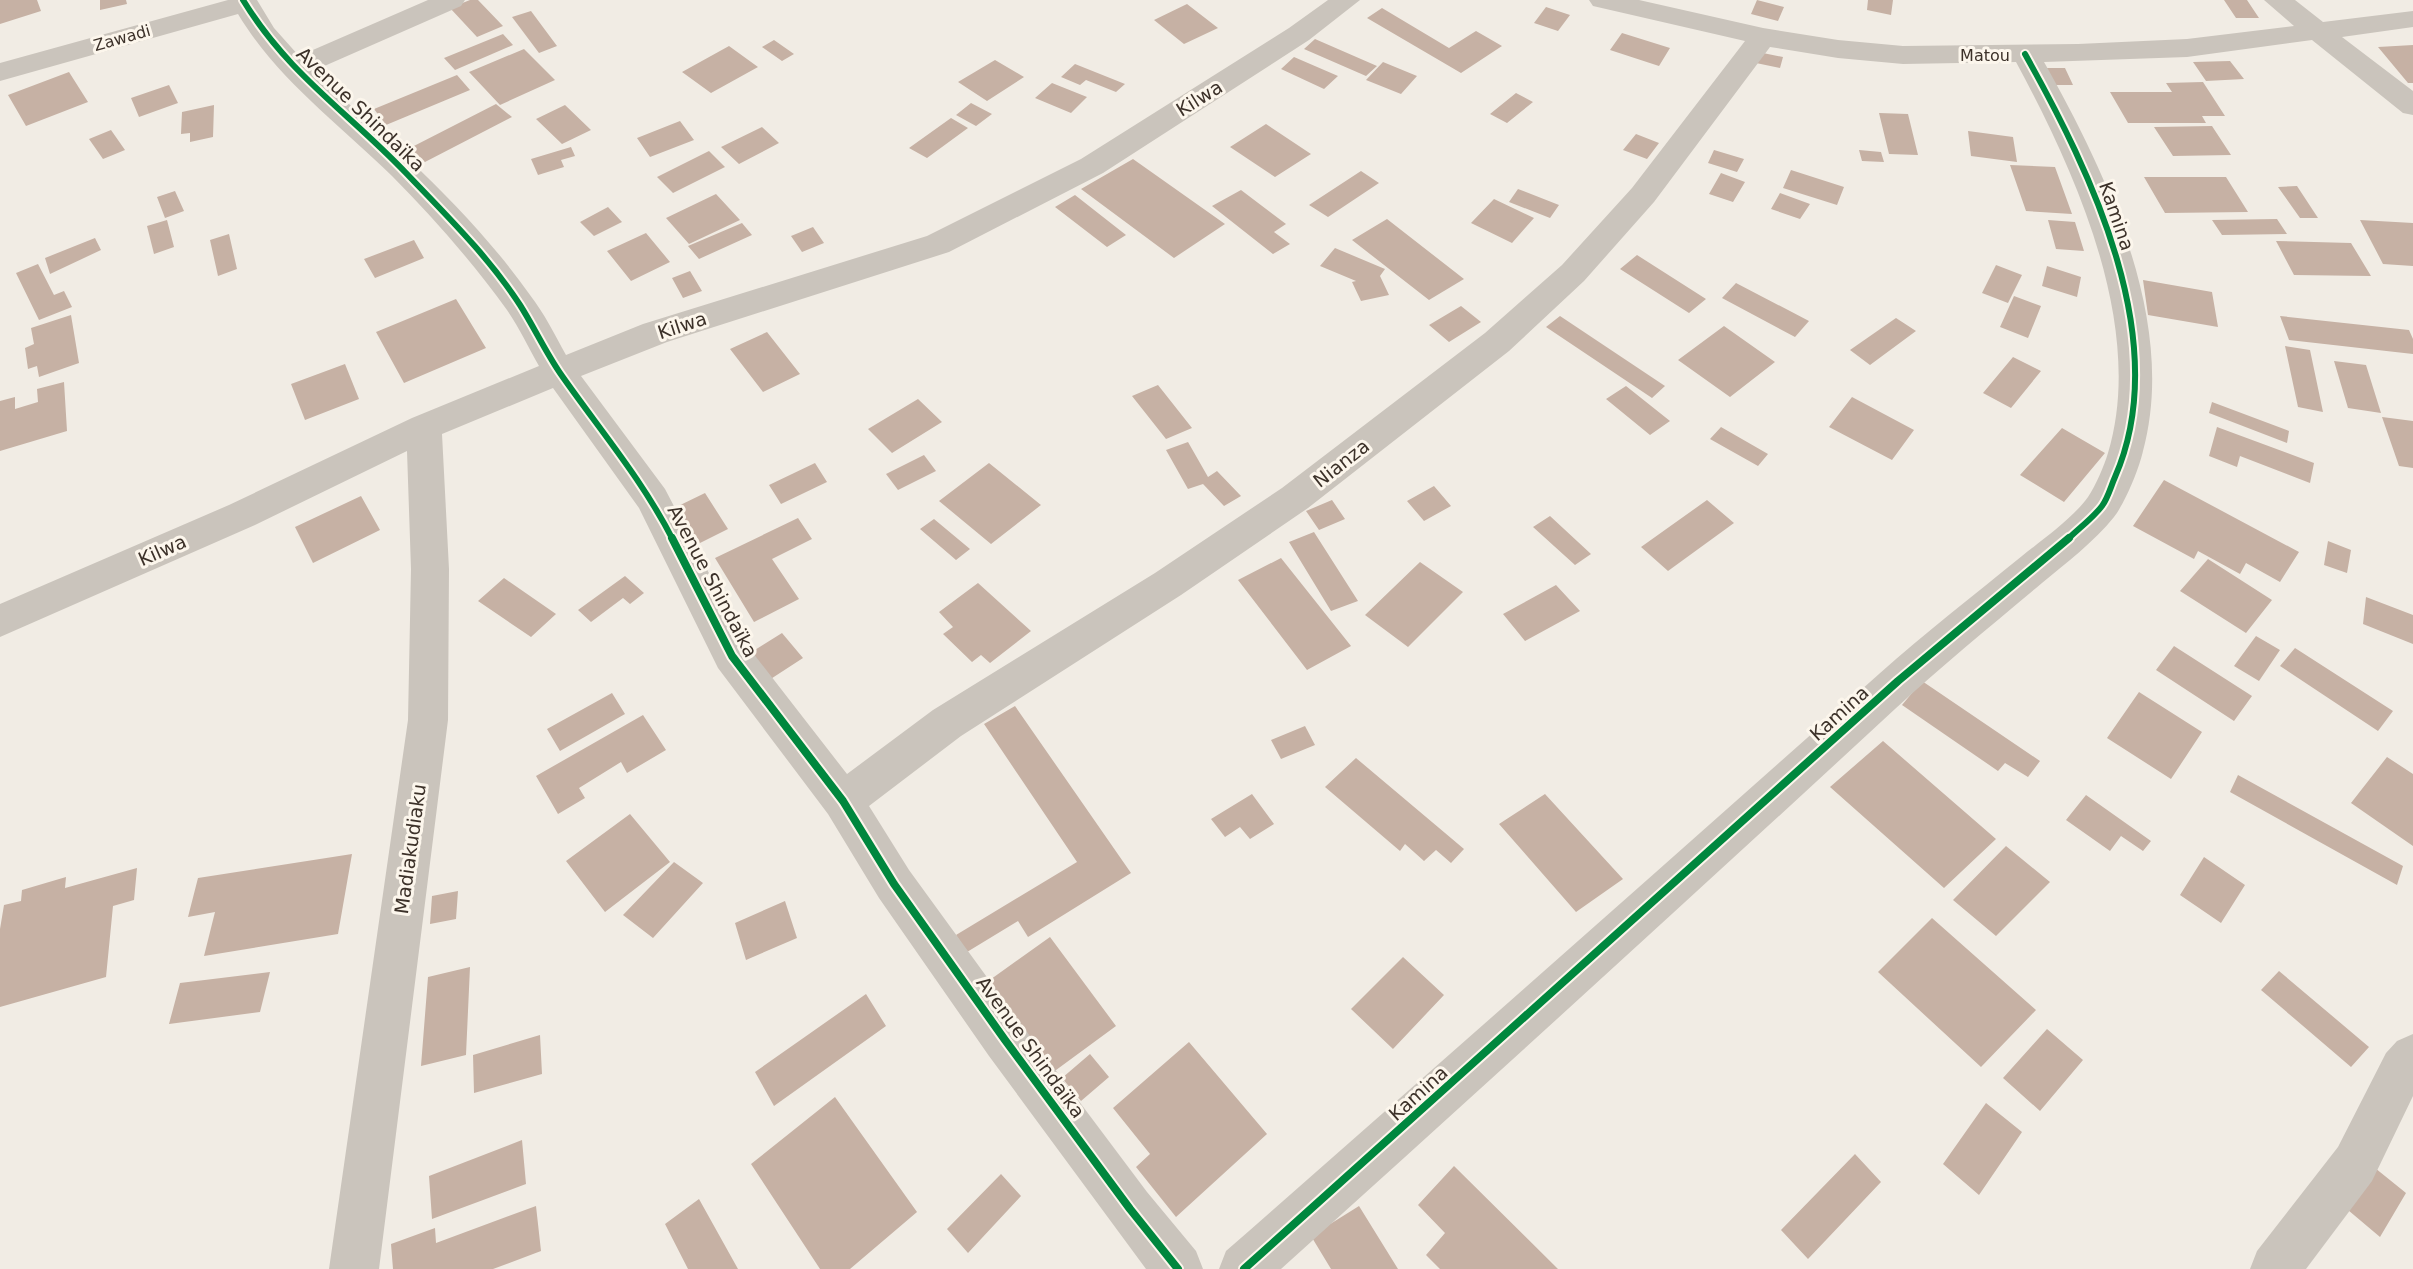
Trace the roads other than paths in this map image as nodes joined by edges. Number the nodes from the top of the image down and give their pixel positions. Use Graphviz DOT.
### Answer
graph roads {
  1 [pos="451,0"];
  2 [pos="1346,0"];
  3 [pos="1603,0"];
  4 [pos="2278,0"];
  5 [pos="244,2"];
  6 [pos="2413,19"];
  7 [pos="2315,30"];
  8 [pos="1763,37"];
  9 [pos="2025,54"];
  10 [pos="294,69"];
  11 [pos="0,72"];
  12 [pos="2413,106"];
  13 [pos="559,371"];
  14 [pos="424,428"];
  15 [pos="0,621"];
  16 [pos="843,801"];
  17 [pos="2413,1057"];
  18 [pos="354,1269"];
  19 [pos="1178,1269"];
  20 [pos="1244,1269"];
  21 [pos="2275,1269"];
  1 -- 10 [label="street"];
  2 -- 13 [label="street, Kilwa"];
  3 -- 8 [label="street, Matou"];
  4 -- 7 [label="street"];
  5 -- 10 [label="street, Avenue Shindaïka"];
  5 -- 11 [label="street, Zawadi"];
  6 -- 7 [label="street, Matou"];
  7 -- 9 [label="street, Matou"];
  7 -- 12 [label="street"];
  8 -- 9 [label="street, Matou"];
  8 -- 16 [label="street, Nianza"];
  9 -- 20 [label="street, Kamina"];
  10 -- 13 [label="street, Avenue Shindaïka"];
  13 -- 14 [label="street, Kilwa"];
  13 -- 16 [label="street, Avenue Shindaïka"];
  14 -- 15 [label="street, Kilwa"];
  14 -- 18 [label="street, Madiakudiaku"];
  16 -- 19 [label="street, Avenue Shindaïka"];
  17 -- 21 [label="street"];
}
